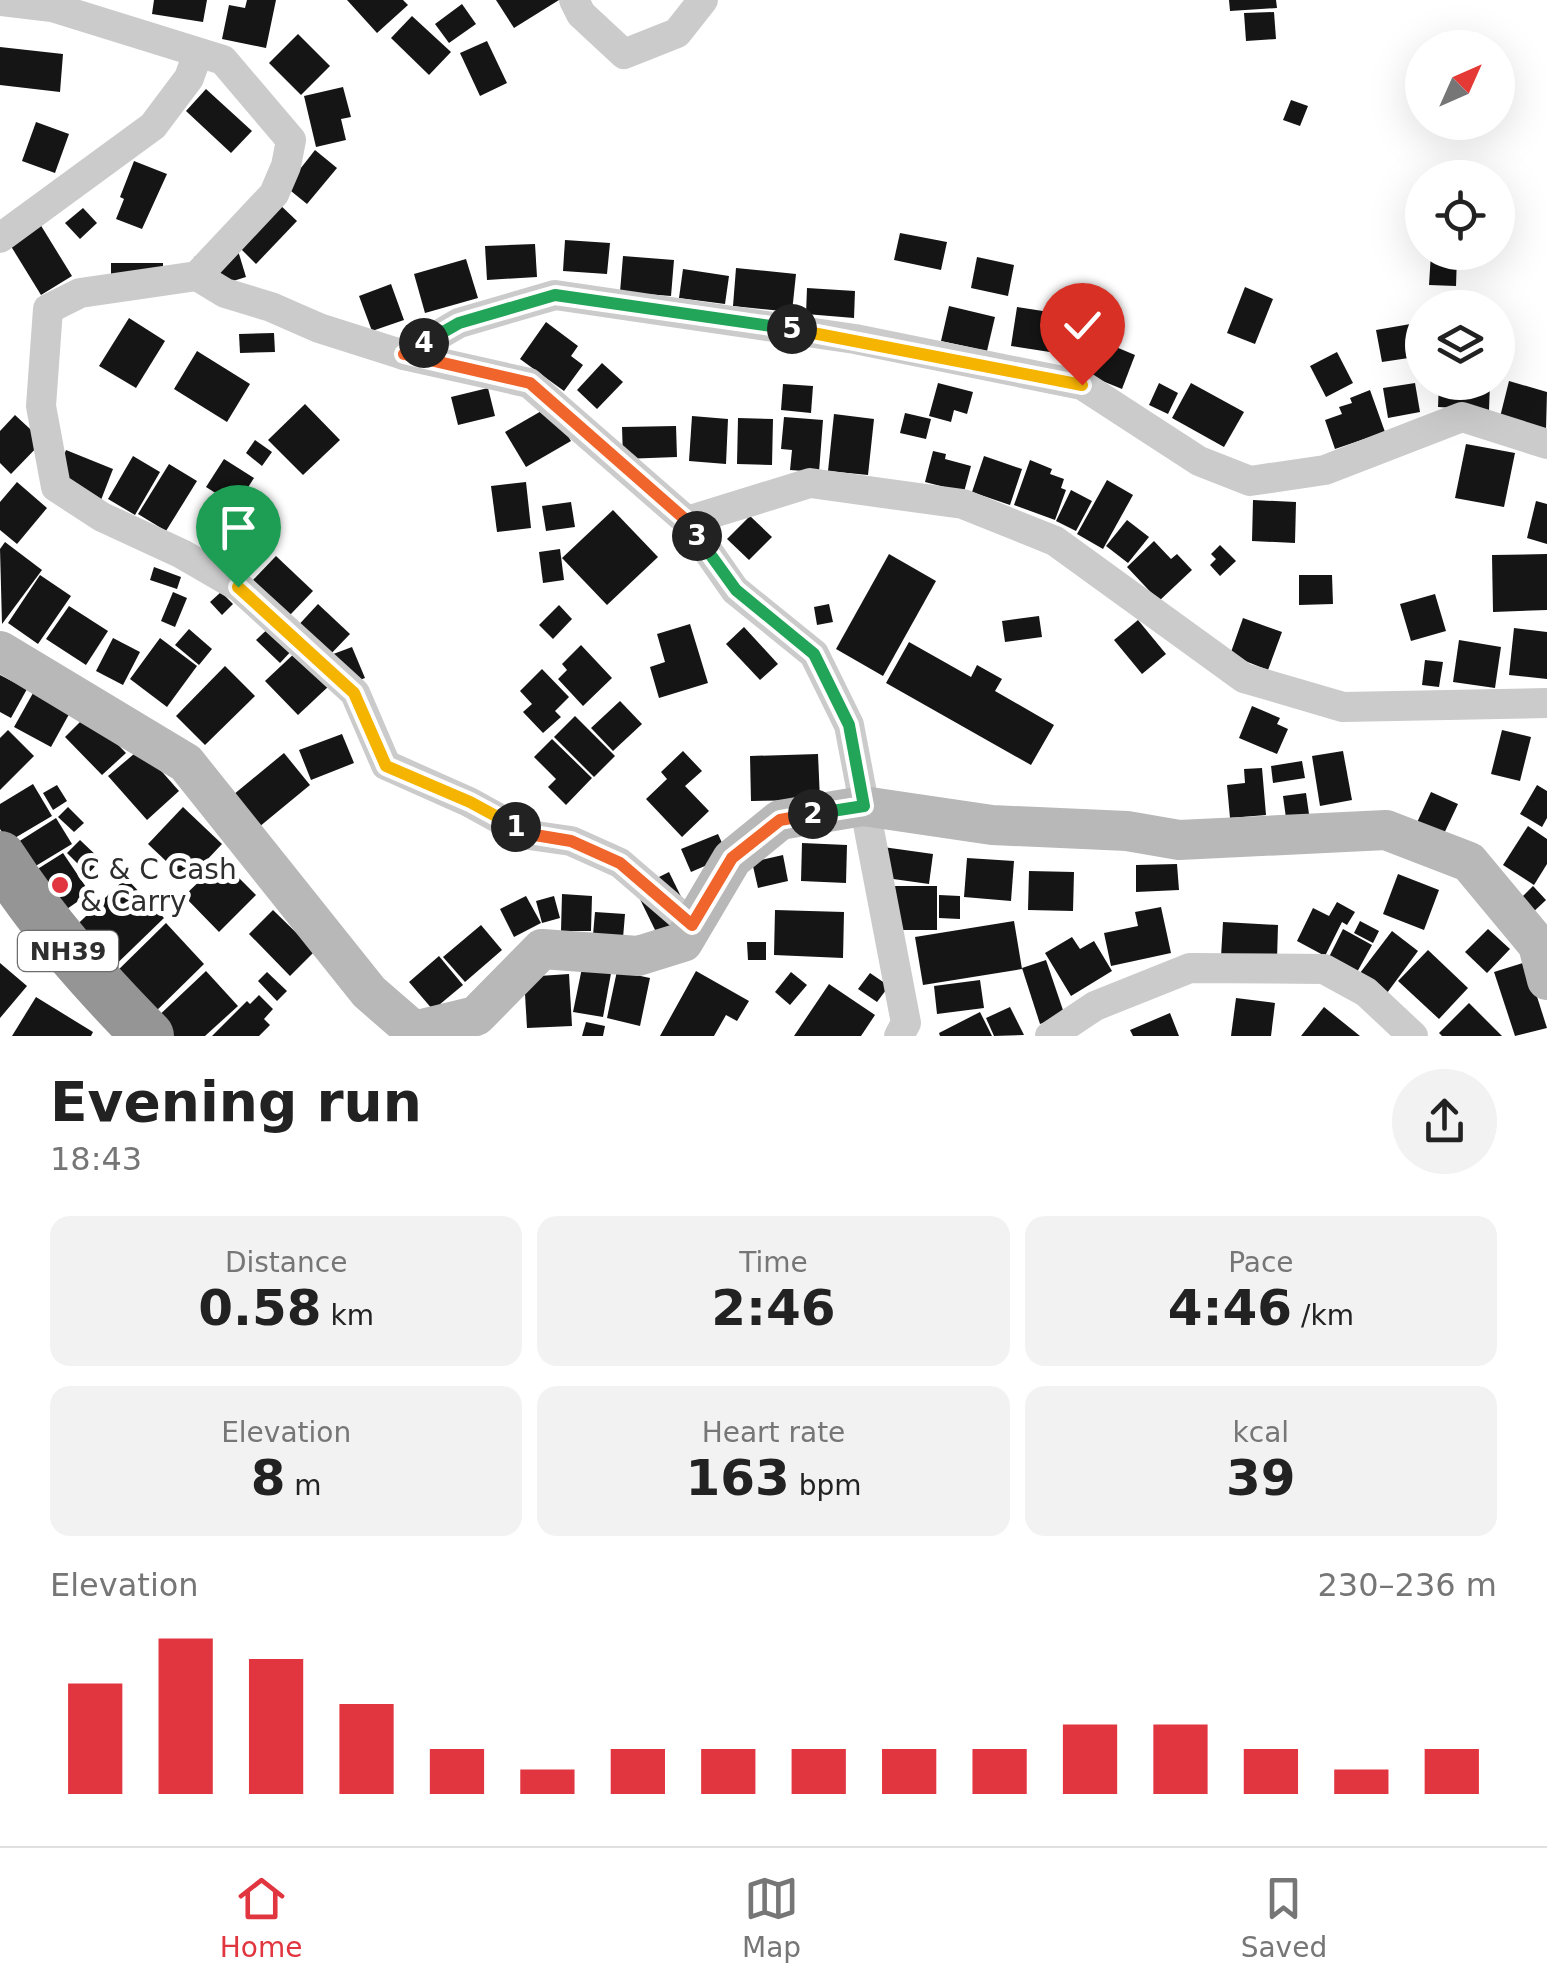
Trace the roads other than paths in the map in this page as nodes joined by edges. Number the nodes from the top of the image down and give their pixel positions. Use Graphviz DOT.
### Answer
graph roads {
  1 [pos="574,0"];
  2 [pos="703,0"];
  3 [pos="0,1"];
  4 [pos="198,52"];
  5 [pos="0,238"];
  6 [pos="197,276"];
  7 [pos="404,354"];
  8 [pos="1547,444"];
  9 [pos="687,521"];
  10 [pos="0,651"];
  11 [pos="1547,703"];
  12 [pos="864,806"];
  13 [pos="0,858"];
  14 [pos="692,925"];
  15 [pos="1547,980"];
  16 [pos="148,1036"];
  17 [pos="899,1036"];
  18 [pos="1050,1036"];
  19 [pos="1413,1036"];
  1 -- 2 [label="street"];
  3 -- 4 [label="street"];
  4 -- 5 [label="street"];
  4 -- 6 [label="street"];
  6 -- 7 [label="street"];
  6 -- 14 [label="street"];
  7 -- 8 [label="street"];
  7 -- 9 [label="street"];
  9 -- 11 [label="street"];
  9 -- 12 [label="street"];
  10 -- 14 [label="street"];
  12 -- 14 [label="street"];
  12 -- 15 [label="street"];
  12 -- 17 [label="street"];
  13 -- 16 [label="highway, NH39"];
  18 -- 19 [label="street"];
}
